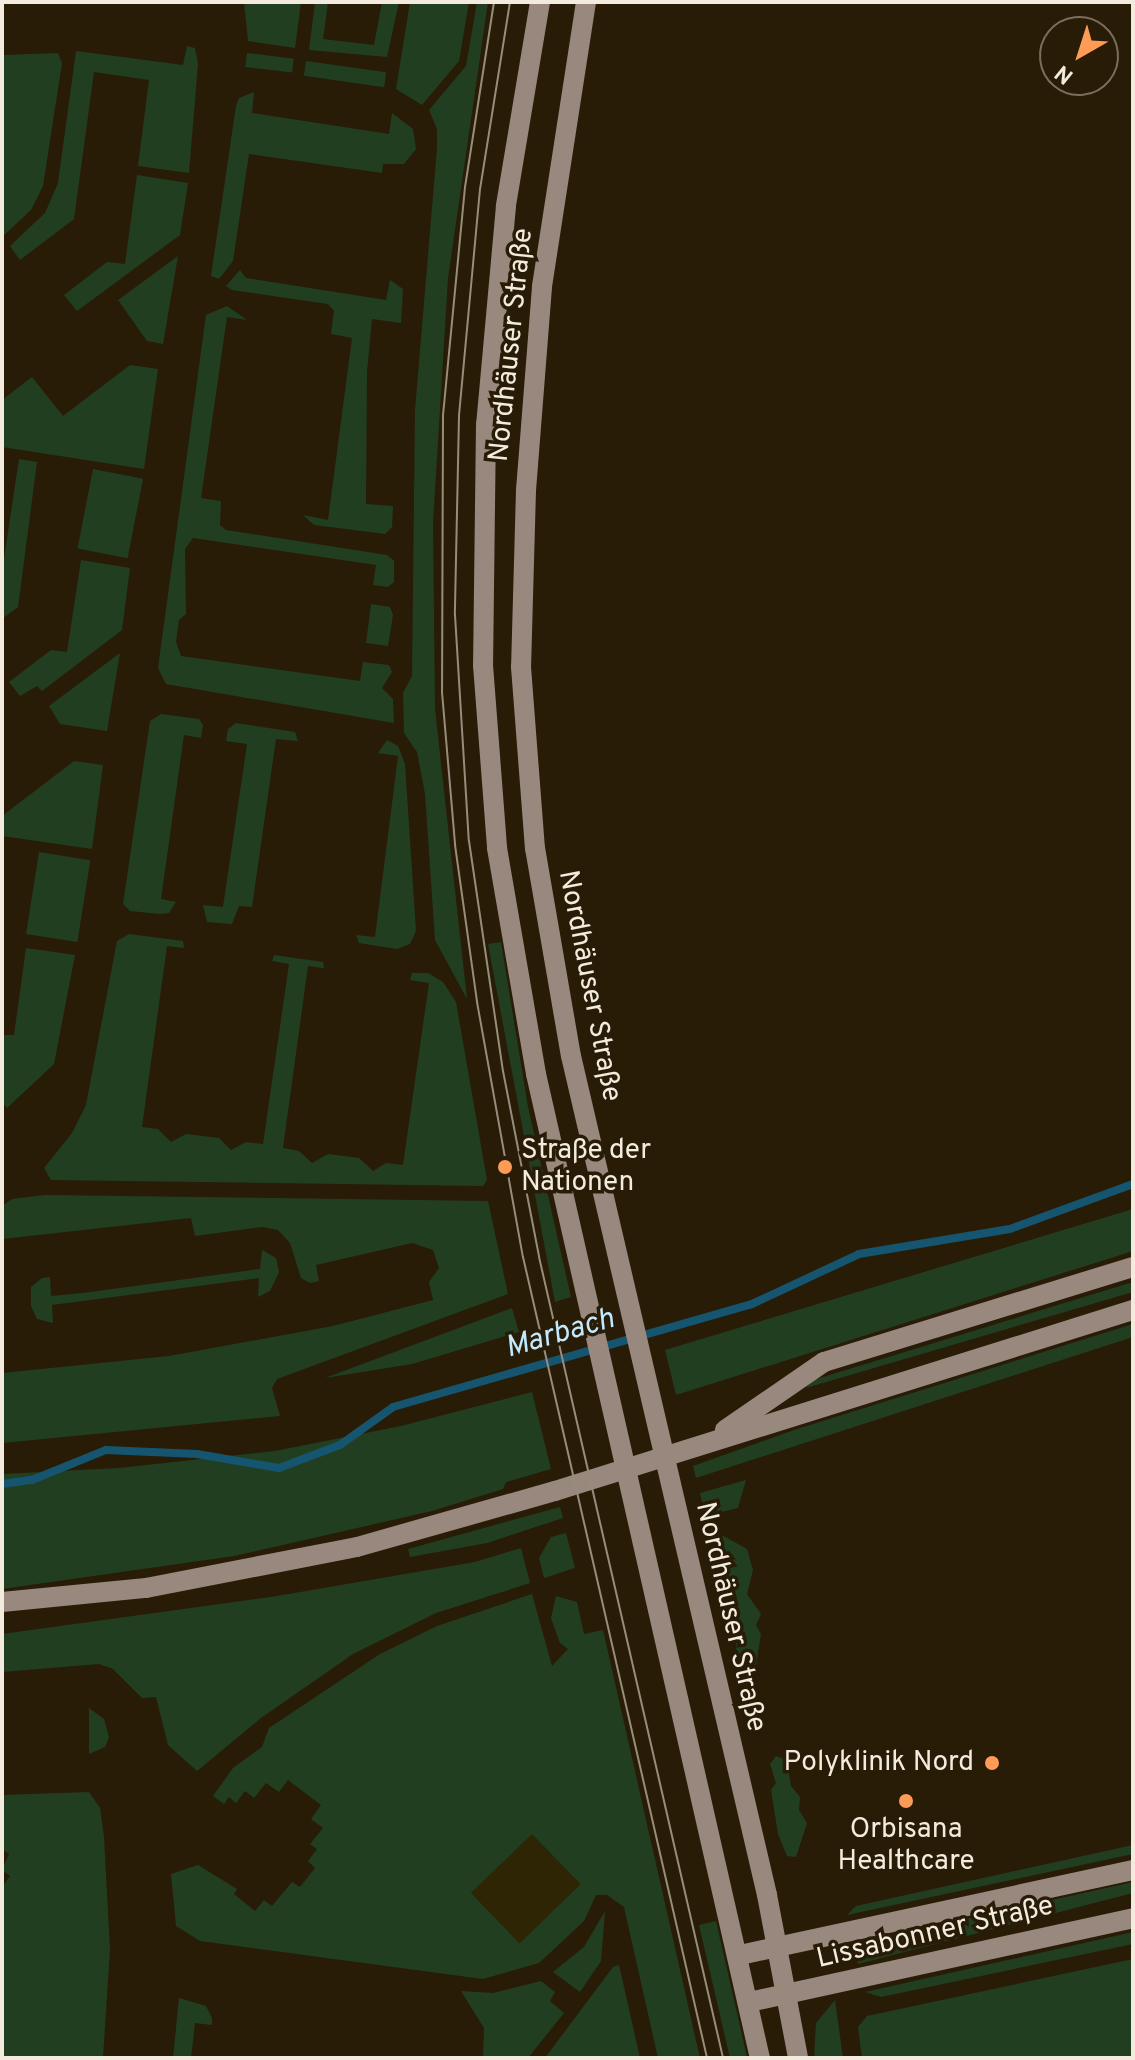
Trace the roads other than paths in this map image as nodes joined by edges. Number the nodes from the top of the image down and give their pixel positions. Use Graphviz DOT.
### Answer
graph roads {
  1 [pos="540,2"];
  2 [pos="586,2"];
  3 [pos="1133,1267"];
  4 [pos="1133,1310"];
  5 [pos="712,1440"];
  6 [pos="2,1602"];
  7 [pos="1133,1870"];
  8 [pos="1133,1918"];
  9 [pos="779,1947"];
  10 [pos="740,1955"];
  11 [pos="788,1995"];
  12 [pos="749,2002"];
  13 [pos="760,2058"];
  14 [pos="798,2058"];
  1 -- 10 [label="main road, Nordhäuser Straße"];
  2 -- 9 [label="main road, Nordhäuser Straße"];
  3 -- 5 [label="main road"];
  4 -- 5 [label="main road"];
  5 -- 6 [label="main road"];
  7 -- 9 [label="main road, Lissabonner Straße"];
  8 -- 11 [label="main road, Lissabonner Straße"];
  9 -- 10 [label="main road, Lissabonner Straße"];
  9 -- 11 [label="main road, Nordhäuser Straße"];
  10 -- 12 [label="main road, Nordhäuser Straße"];
  11 -- 12 [label="main road, Lissabonner Straße"];
  11 -- 14 [label="main road, Nordhäuser Straße"];
  12 -- 13 [label="main road, Nordhäuser Straße"];
}
